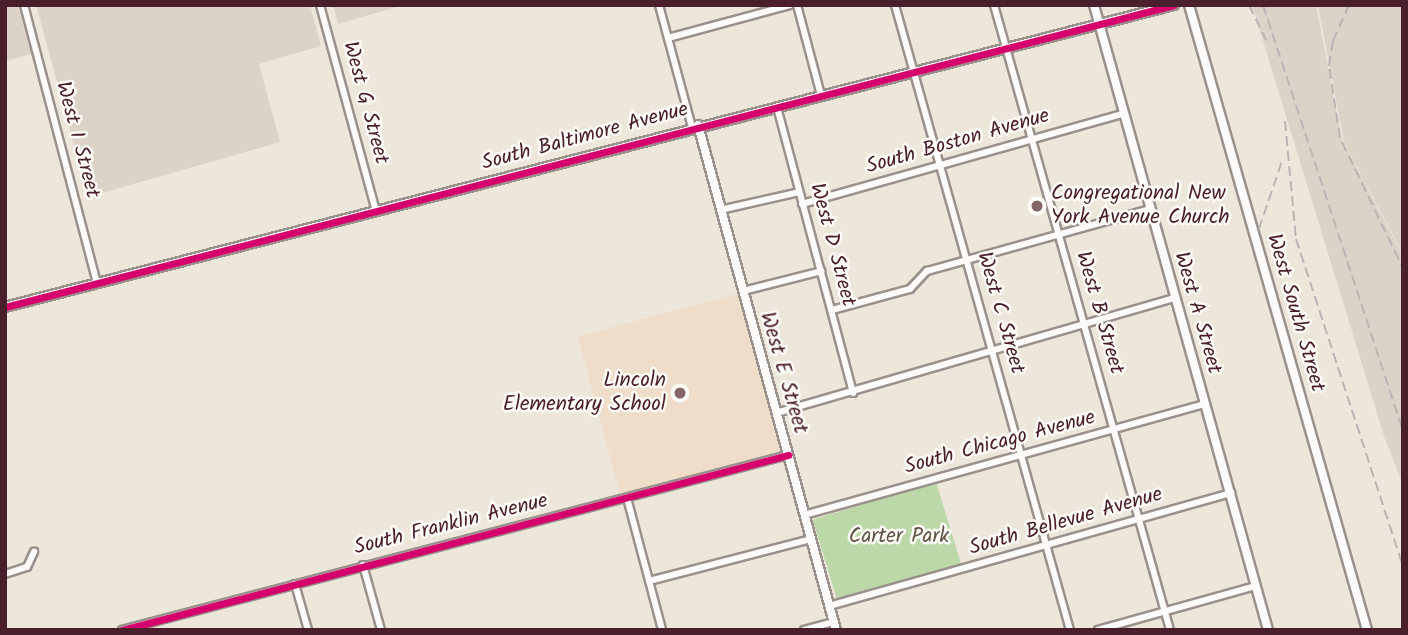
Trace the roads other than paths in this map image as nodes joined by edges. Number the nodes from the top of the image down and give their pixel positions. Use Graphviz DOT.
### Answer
graph roads {
  1 [pos="24,5"];
  2 [pos="320,5"];
  3 [pos="659,5"];
  4 [pos="790,5"];
  5 [pos="797,5"];
  6 [pos="895,5"];
  7 [pos="994,5"];
  8 [pos="1094,5"];
  9 [pos="1174,5"];
  10 [pos="1189,5"];
  11 [pos="1100,24"];
  12 [pos="668,38"];
  13 [pos="1006,48"];
  14 [pos="913,72"];
  15 [pos="821,95"];
  16 [pos="777,107"];
  17 [pos="1123,114"];
  18 [pos="695,126"];
  19 [pos="1032,140"];
  20 [pos="940,167"];
  21 [pos="799,192"];
  22 [pos="802,204"];
  23 [pos="1150,209"];
  24 [pos="720,210"];
  25 [pos="376,211"];
  26 [pos="1058,233"];
  27 [pos="966,259"];
  28 [pos="822,271"];
  29 [pos="97,284"];
  30 [pos="743,291"];
  31 [pos="1174,298"];
  32 [pos="5,307"];
  33 [pos="832,310"];
  34 [pos="1083,324"];
  35 [pos="992,349"];
  36 [pos="853,393"];
  37 [pos="1205,404"];
  38 [pos="776,413"];
  39 [pos="1114,430"];
  40 [pos="788,455"];
  41 [pos="1022,457"];
  42 [pos="1231,493"];
  43 [pos="627,498"];
  44 [pos="804,515"];
  45 [pos="1139,519"];
  46 [pos="811,539"];
  47 [pos="1047,546"];
  48 [pos="34,552"];
  49 [pos="363,565"];
  50 [pos="5,574"];
  51 [pos="649,581"];
  52 [pos="295,584"];
  53 [pos="1256,586"];
  54 [pos="829,606"];
  55 [pos="1165,611"];
  56 [pos="835,626"];
  57 [pos="122,630"];
  58 [pos="308,630"];
  59 [pos="381,630"];
  60 [pos="662,630"];
  61 [pos="804,630"];
  62 [pos="1070,630"];
  63 [pos="1098,630"];
  64 [pos="1170,630"];
  65 [pos="1268,630"];
  66 [pos="1367,630"];
  1 -- 29 [label="street, West I Street"];
  2 -- 25 [label="street, West G Street"];
  3 -- 12 [label="street, West E Street"];
  4 -- 12 [label="street"];
  5 -- 15 [label="street"];
  6 -- 14 [label="street, West C Street"];
  7 -- 13 [label="street, West B Street"];
  8 -- 11 [label="street, West A Street"];
  9 -- 11 [label="street, South Baltimore Avenue"];
  10 -- 66 [label="street, West South Street"];
  11 -- 13 [label="street, South Baltimore Avenue"];
  11 -- 17 [label="street, West A Street"];
  12 -- 18 [label="street, West E Street"];
  13 -- 14 [label="street, South Baltimore Avenue"];
  13 -- 19 [label="street, West B Street"];
  14 -- 15 [label="street, South Baltimore Avenue"];
  14 -- 20 [label="street, West C Street"];
  15 -- 16 [label="street, South Baltimore Avenue"];
  16 -- 18 [label="street, South Baltimore Avenue"];
  16 -- 21 [label="street, West D Street"];
  17 -- 19 [label="street, South Boston Avenue"];
  17 -- 23 [label="street, West A Street"];
  18 -- 24 [label="street, West E Street"];
  18 -- 25 [label="street, South Baltimore Avenue"];
  19 -- 20 [label="street, South Boston Avenue"];
  19 -- 26 [label="street, West B Street"];
  20 -- 22 [label="street, South Boston Avenue"];
  20 -- 27 [label="street, West C Street"];
  21 -- 22 [label="street, West D Street"];
  21 -- 24 [label="street"];
  22 -- 28 [label="street, West D Street"];
  23 -- 26 [label="street"];
  23 -- 31 [label="street, West A Street"];
  24 -- 30 [label="street, West E Street"];
  25 -- 29 [label="street, South Baltimore Avenue"];
  26 -- 27 [label="street"];
  26 -- 34 [label="street, West B Street"];
  27 -- 33 [label="street"];
  27 -- 35 [label="street, West C Street"];
  28 -- 30 [label="street"];
  28 -- 33 [label="street, West D Street"];
  29 -- 32 [label="street, South Baltimore Avenue"];
  30 -- 38 [label="street, West E Street"];
  31 -- 34 [label="street"];
  31 -- 37 [label="street, West A Street"];
  33 -- 36 [label="street, West D Street"];
  34 -- 35 [label="street"];
  34 -- 39 [label="street, West B Street"];
  35 -- 36 [label="street"];
  35 -- 41 [label="street, West C Street"];
  36 -- 38 [label="street"];
  37 -- 39 [label="street, South Chicago Avenue"];
  37 -- 42 [label="street, West A Street"];
  38 -- 40 [label="street, West E Street"];
  39 -- 41 [label="street, South Chicago Avenue"];
  39 -- 45 [label="street, West B Street"];
  40 -- 43 [label="street, South Franklin Avenue"];
  40 -- 44 [label="street, West E Street"];
  41 -- 44 [label="street, South Chicago Avenue"];
  41 -- 47 [label="street, West C Street"];
  42 -- 45 [label="street, South Bellevue Avenue"];
  42 -- 53 [label="street, West A Street"];
  43 -- 49 [label="street, South Franklin Avenue"];
  43 -- 51 [label="street"];
  44 -- 46 [label="street, West E Street"];
  45 -- 47 [label="street, South Bellevue Avenue"];
  45 -- 55 [label="street, West B Street"];
  46 -- 51 [label="street"];
  46 -- 54 [label="street, West E Street"];
  47 -- 54 [label="street, South Bellevue Avenue"];
  47 -- 62 [label="street, West C Street"];
  48 -- 50 [label="street"];
  49 -- 52 [label="street, South Franklin Avenue"];
  49 -- 59 [label="street"];
  51 -- 60 [label="street"];
  52 -- 57 [label="street, South Franklin Avenue"];
  52 -- 58 [label="street"];
  53 -- 55 [label="street"];
  53 -- 65 [label="street, West A Street"];
  54 -- 56 [label="street, West E Street"];
  55 -- 63 [label="street"];
  55 -- 64 [label="street, West B Street"];
  56 -- 61 [label="street"];
}
